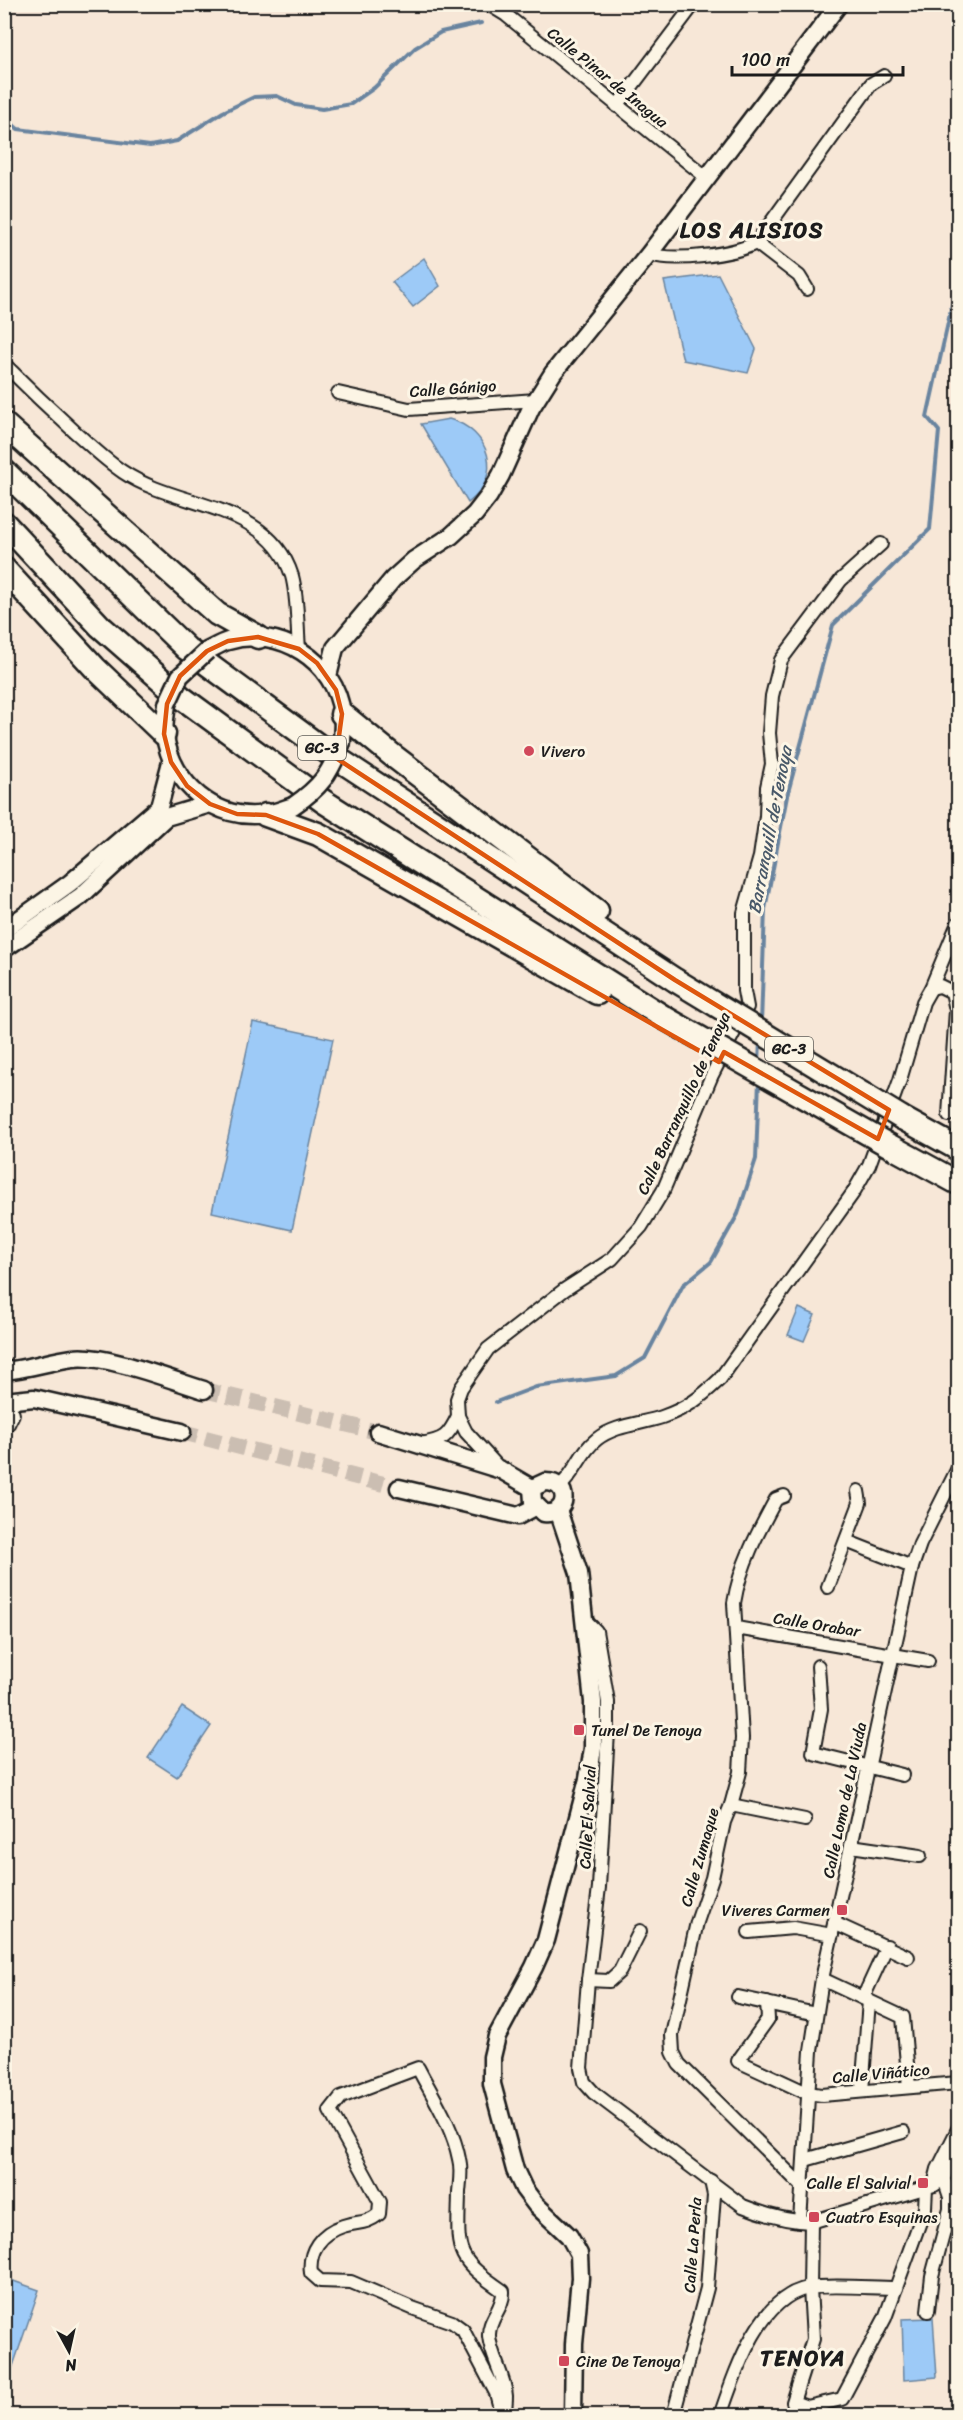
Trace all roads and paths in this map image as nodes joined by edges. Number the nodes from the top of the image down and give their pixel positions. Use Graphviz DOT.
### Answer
graph roads {
  1 [pos="488,4"];
  2 [pos="694,4"];
  3 [pos="839,4"];
  4 [pos="884,76"];
  5 [pos="618,106"];
  6 [pos="706,177"];
  7 [pos="756,243"];
  8 [pos="649,254"];
  9 [pos="807,289"];
  10 [pos="4,364"];
  11 [pos="338,393"];
  12 [pos="536,400"];
  13 [pos="4,424"];
  14 [pos="4,471"];
  15 [pos="4,523"];
  16 [pos="881,544"];
  17 [pos="4,569"];
  18 [pos="296,620"];
  19 [pos="258,637"];
  20 [pos="282,642"];
  21 [pos="335,648"];
  22 [pos="304,652"];
  23 [pos="328,676"];
  24 [pos="342,714"];
  25 [pos="164,734"];
  26 [pos="171,762"];
  27 [pos="210,804"];
  28 [pos="266,814"];
  29 [pos="958,923"];
  30 [pos="4,930"];
  31 [pos="4,949"];
  32 [pos="678,975"];
  33 [pos="931,988"];
  34 [pos="663,1024"];
  35 [pos="949,1115"];
  36 [pos="958,1149"];
  37 [pos="958,1183"];
  38 [pos="4,1371"];
  39 [pos="204,1390"];
  40 [pos="6,1401"];
  41 [pos="458,1416"];
  42 [pos="4,1425"];
  43 [pos="182,1432"];
  44 [pos="378,1432"];
  45 [pos="419,1445"];
  46 [pos="958,1468"];
  47 [pos="501,1470"];
  48 [pos="560,1486"];
  49 [pos="399,1488"];
  50 [pos="532,1488"];
  51 [pos="858,1491"];
  52 [pos="784,1496"];
  53 [pos="535,1507"];
  54 [pos="558,1510"];
  55 [pos="846,1541"];
  56 [pos="912,1567"];
  57 [pos="828,1587"];
  58 [pos="582,1617"];
  59 [pos="736,1628"];
  60 [pos="893,1653"];
  61 [pos="928,1661"];
  62 [pos="818,1666"];
  63 [pos="868,1765"];
  64 [pos="902,1775"];
  65 [pos="732,1805"];
  66 [pos="805,1820"];
  67 [pos="851,1846"];
  68 [pos="920,1856"];
  69 [pos="833,1929"];
  70 [pos="640,1931"];
  71 [pos="749,1932"];
  72 [pos="887,1946"];
  73 [pos="908,1957"];
  74 [pos="822,1979"];
  75 [pos="588,1980"];
  76 [pos="738,1997"];
  77 [pos="866,1999"];
  78 [pos="767,2003"];
  79 [pos="816,2014"];
  80 [pos="958,2083"];
  81 [pos="909,2087"];
  82 [pos="862,2091"];
  83 [pos="807,2093"];
  84 [pos="958,2129"];
  85 [pos="903,2132"];
  86 [pos="958,2149"];
  87 [pos="805,2160"];
  88 [pos="711,2181"];
  89 [pos="938,2181"];
  90 [pos="803,2187"];
  91 [pos="958,2204"];
  92 [pos="806,2222"];
  93 [pos="810,2288"];
  94 [pos="896,2288"];
  95 [pos="928,2311"];
  96 [pos="574,2398"];
  97 [pos="503,2415"];
  98 [pos="568,2415"];
  99 [pos="573,2415"];
  100 [pos="673,2415"];
  101 [pos="720,2415"];
  1 -- 5 [label="street, Calle Pinar de Inagua"];
  2 -- 5 [label="street"];
  3 -- 6 [label="main road"];
  4 -- 7 [label="street"];
  5 -- 6 [label="street, Calle Pinar de Inagua"];
  6 -- 8 [label="main road"];
  7 -- 8 [label="street"];
  7 -- 9 [label="street"];
  8 -- 12 [label="main road"];
  10 -- 18 [label="street"];
  11 -- 12 [label="street, Calle Gánigo"];
  12 -- 21 [label="main road"];
  13 -- 19 [label="highway"];
  14 -- 32 [label="highway, GC-3"];
  15 -- 34 [label="highway, GC-3"];
  16 -- 41 [label="street, Calle Barranquillo de Tenoya"];
  17 -- 25 [label="highway"];
  18 -- 20 [label="street"];
  18 -- 22 [label="street"];
  19 -- 20 [label="main road"];
  19 -- 25 [label="main road, bridge"];
  20 -- 22 [label="main road"];
  21 -- 22 [label="main road"];
  21 -- 23 [label="main road"];
  22 -- 23 [label="main road"];
  23 -- 24 [label="main road"];
  24 -- 28 [label="main road, bridge"];
  24 -- 32 [label="highway"];
  25 -- 26 [label="main road"];
  26 -- 27 [label="main road"];
  26 -- 30 [label="main road"];
  27 -- 28 [label="main road"];
  27 -- 31 [label="main road"];
  28 -- 34 [label="highway"];
  29 -- 33 [label="street"];
  32 -- 36 [label="highway, GC-3, bridge"];
  33 -- 35 [label="street"];
  33 -- 48 [label="street"];
  34 -- 37 [label="highway, GC-3, bridge"];
  38 -- 39 [label="main road"];
  40 -- 42 [label="street"];
  40 -- 43 [label="main road"];
  41 -- 45 [label="street, Calle Barranquillo de Tenoya"];
  41 -- 47 [label="street"];
  44 -- 45 [label="main road"];
  45 -- 47 [label="main road"];
  46 -- 56 [label="street, Calle Lomo de La Viuda"];
  47 -- 50 [label="main road"];
  48 -- 50 [label="main road"];
  48 -- 54 [label="main road"];
  49 -- 53 [label="main road"];
  50 -- 53 [label="main road"];
  51 -- 55 [label="street"];
  52 -- 59 [label="street, Calle Zumaque"];
  53 -- 54 [label="main road"];
  54 -- 58 [label="main road"];
  55 -- 56 [label="street"];
  55 -- 57 [label="street"];
  56 -- 60 [label="street, Calle Lomo de La Viuda"];
  58 -- 75 [label="street, Calle El Salvial"];
  58 -- 96 [label="main road"];
  59 -- 60 [label="street, Calle Orabar"];
  59 -- 65 [label="street, Calle Zumaque"];
  60 -- 61 [label="street, Calle Orabar"];
  60 -- 63 [label="street, Calle Lomo de La Viuda"];
  62 -- 63 [label="street"];
  63 -- 64 [label="street"];
  63 -- 67 [label="street, Calle Lomo de La Viuda"];
  65 -- 66 [label="street"];
  65 -- 90 [label="street, Calle Zumaque"];
  67 -- 68 [label="street"];
  67 -- 69 [label="street, Calle Lomo de La Viuda"];
  69 -- 71 [label="street"];
  69 -- 72 [label="street"];
  69 -- 74 [label="street, Calle Lomo de La Viuda"];
  70 -- 75 [label="street"];
  72 -- 73 [label="street"];
  72 -- 77 [label="street"];
  74 -- 77 [label="street"];
  74 -- 79 [label="street, Calle Lomo de La Viuda"];
  75 -- 88 [label="street, Calle El Salvial"];
  76 -- 78 [label="street"];
  77 -- 81 [label="street"];
  77 -- 82 [label="street"];
  78 -- 79 [label="street"];
  78 -- 83 [label="street"];
  79 -- 83 [label="street, Calle Lomo de La Viuda"];
  80 -- 81 [label="street, Calle Viñático"];
  81 -- 82 [label="street, Calle Viñático"];
  82 -- 83 [label="street, Calle Viñático"];
  83 -- 87 [label="street, Calle Lomo de La Viuda"];
  84 -- 89 [label="street"];
  85 -- 87 [label="street"];
  86 -- 89 [label="street"];
  87 -- 90 [label="street, Calle Lomo de La Viuda"];
  88 -- 92 [label="street, Calle El Salvial"];
  88 -- 100 [label="street, Calle La Perla"];
  89 -- 91 [label="street"];
  89 -- 92 [label="street, Calle El Salvial"];
  89 -- 94 [label="street"];
  89 -- 95 [label="street"];
  90 -- 92 [label="street, Calle Lomo de La Viuda"];
  92 -- 93 [label="street, Calle Lomo de La Viuda"];
  93 -- 94 [label="street"];
  93 -- 94 [label="street, Calle Lomo de La Viuda"];
  93 -- 101 [label="street"];
  96 -- 98 [label="street"];
  96 -- 99 [label="main road"];
  97 -- 97 [label="street"];
}
